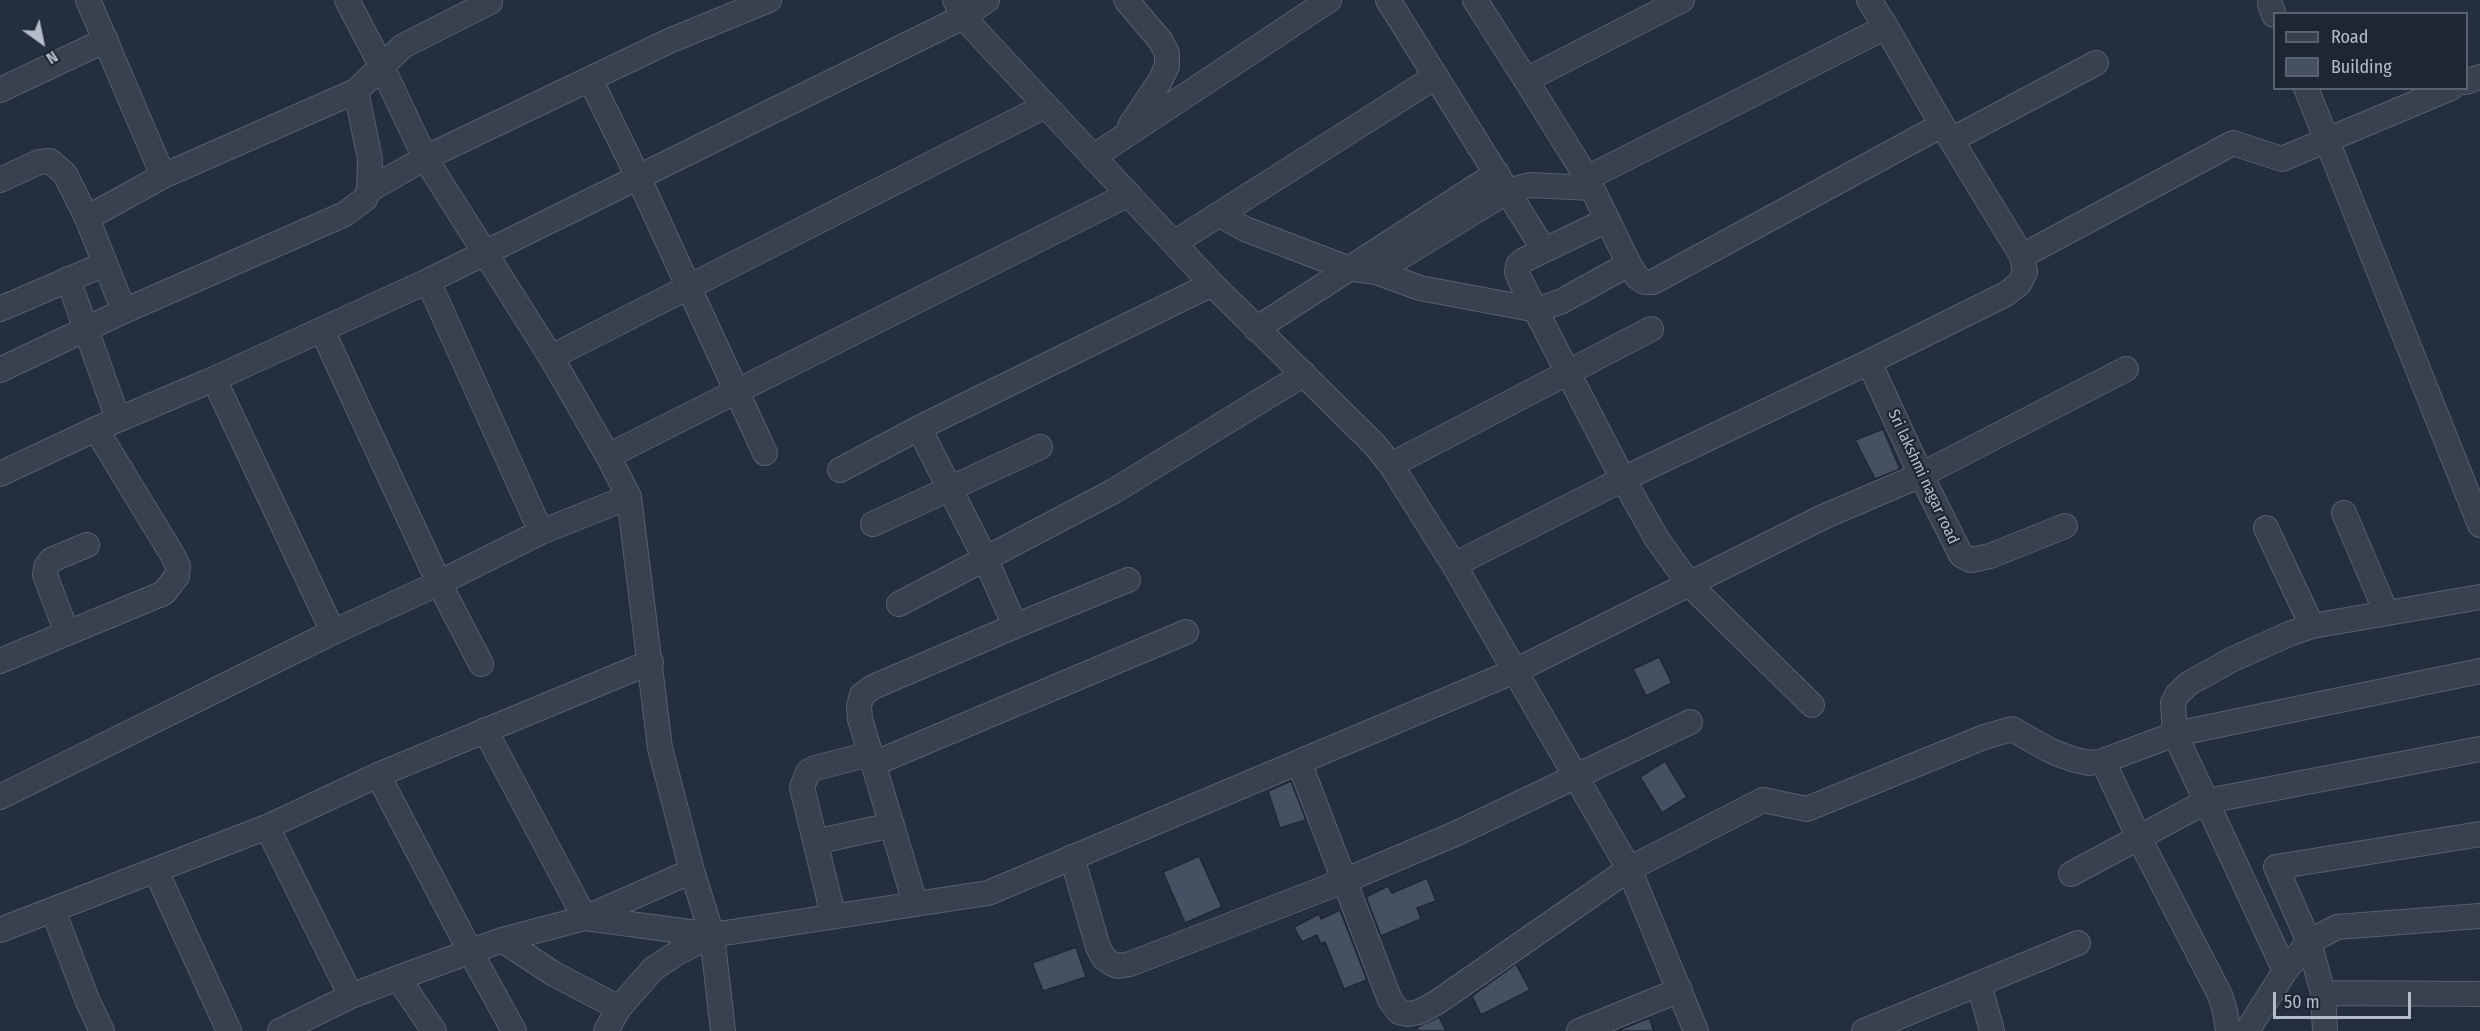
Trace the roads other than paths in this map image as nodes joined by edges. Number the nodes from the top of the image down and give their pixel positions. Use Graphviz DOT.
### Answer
graph roads {
  1 [pos="88,0"];
  2 [pos="347,0"];
  3 [pos="769,0"];
  4 [pos="987,0"];
  5 [pos="1126,0"];
  6 [pos="1329,0"];
  7 [pos="1388,0"];
  8 [pos="1475,0"];
  9 [pos="1682,0"];
  10 [pos="1869,0"];
  11 [pos="490,1"];
  12 [pos="959,9"];
  13 [pos="1886,27"];
  14 [pos="106,40"];
  15 [pos="2096,63"];
  16 [pos="382,67"];
  17 [pos="1435,77"];
  18 [pos="590,79"];
  19 [pos="1526,80"];
  20 [pos="0,90"];
  21 [pos="2307,90"];
  22 [pos="2446,90"];
  23 [pos="356,91"];
  24 [pos="1045,106"];
  25 [pos="1946,132"];
  26 [pos="1124,135"];
  27 [pos="2328,140"];
  28 [pos="1093,157"];
  29 [pos="425,158"];
  30 [pos="163,176"];
  31 [pos="639,179"];
  32 [pos="0,180"];
  33 [pos="1502,182"];
  34 [pos="1589,183"];
  35 [pos="369,190"];
  36 [pos="1129,194"];
  37 [pos="1220,215"];
  38 [pos="87,219"];
  39 [pos="1607,220"];
  40 [pos="1174,243"];
  41 [pos="1544,250"];
  42 [pos="486,252"];
  43 [pos="2022,256"];
  44 [pos="105,264"];
  45 [pos="1629,264"];
  46 [pos="1347,268"];
  47 [pos="1376,272"];
  48 [pos="68,279"];
  49 [pos="428,281"];
  50 [pos="1212,284"];
  51 [pos="689,286"];
  52 [pos="0,309"];
  53 [pos="1537,310"];
  54 [pos="124,311"];
  55 [pos="86,328"];
  56 [pos="1256,329"];
  57 [pos="1651,329"];
  58 [pos="322,330"];
  59 [pos="551,357"];
  60 [pos="1869,362"];
  61 [pos="2126,369"];
  62 [pos="0,370"];
  63 [pos="1568,372"];
  64 [pos="1304,374"];
  65 [pos="214,379"];
  66 [pos="737,393"];
  67 [pos="118,419"];
  68 [pos="920,428"];
  69 [pos="96,429"];
  70 [pos="1040,447"];
  71 [pos="765,453"];
  72 [pos="608,456"];
  73 [pos="1391,465"];
  74 [pos="840,470"];
  75 [pos="0,474"];
  76 [pos="1921,475"];
  77 [pos="1623,479"];
  78 [pos="951,489"];
  79 [pos="629,497"];
  80 [pos="2344,513"];
  81 [pos="873,524"];
  82 [pos="2480,525"];
  83 [pos="2065,526"];
  84 [pos="2266,528"];
  85 [pos="541,532"];
  86 [pos="87,545"];
  87 [pos="986,560"];
  88 [pos="1454,566"];
  89 [pos="1128,580"];
  90 [pos="438,583"];
  91 [pos="1690,585"];
  92 [pos="2480,597"];
  93 [pos="899,604"];
  94 [pos="2386,612"];
  95 [pos="1015,626"];
  96 [pos="2312,626"];
  97 [pos="333,632"];
  98 [pos="1186,632"];
  99 [pos="67,633"];
  100 [pos="0,661"];
  101 [pos="651,662"];
  102 [pos="481,664"];
  103 [pos="1515,671"];
  104 [pos="2480,671"];
  105 [pos="1812,705"];
  106 [pos="1690,722"];
  107 [pos="485,730"];
  108 [pos="2175,734"];
  109 [pos="2480,749"];
  110 [pos="872,759"];
  111 [pos="2103,761"];
  112 [pos="1299,762"];
  113 [pos="378,776"];
  114 [pos="1576,777"];
  115 [pos="0,797"];
  116 [pos="2207,801"];
  117 [pos="892,825"];
  118 [pos="267,827"];
  119 [pos="2480,834"];
  120 [pos="2138,836"];
  121 [pos="815,842"];
  122 [pos="1072,857"];
  123 [pos="2276,867"];
  124 [pos="1629,869"];
  125 [pos="156,871"];
  126 [pos="692,871"];
  127 [pos="2071,874"];
  128 [pos="2240,874"];
  129 [pos="1346,880"];
  130 [pos="915,903"];
  131 [pos="53,910"];
  132 [pos="834,915"];
  133 [pos="2480,916"];
  134 [pos="585,918"];
  135 [pos="0,930"];
  136 [pos="712,935"];
  137 [pos="502,940"];
  138 [pos="2309,942"];
  139 [pos="2078,943"];
  140 [pos="470,951"];
  141 [pos="2285,971"];
  142 [pos="398,978"];
  143 [pos="1978,984"];
  144 [pos="1680,990"];
  145 [pos="2324,993"];
  146 [pos="2480,994"];
  147 [pos="351,996"];
  148 [pos="619,1008"];
  149 [pos="102,1031"];
  150 [pos="229,1031"];
  151 [pos="280,1031"];
  152 [pos="434,1031"];
  153 [pos="514,1031"];
  154 [pos="606,1031"];
  155 [pos="723,1031"];
  156 [pos="1579,1031"];
  157 [pos="1696,1031"];
  158 [pos="1864,1031"];
  159 [pos="1992,1031"];
  160 [pos="2228,1031"];
  161 [pos="2247,1031"];
  162 [pos="2325,1031"];
  1 -- 14 [label="street"];
  2 -- 16 [label="street"];
  3 -- 18 [label="street"];
  4 -- 12 [label="street"];
  5 -- 26 [label="street"];
  6 -- 26 [label="street"];
  7 -- 17 [label="street"];
  8 -- 19 [label="street"];
  9 -- 19 [label="street"];
  10 -- 13 [label="street"];
  11 -- 16 [label="street"];
  12 -- 24 [label="street"];
  12 -- 31 [label="street"];
  13 -- 25 [label="street"];
  13 -- 34 [label="street"];
  14 -- 20 [label="street"];
  14 -- 30 [label="street"];
  15 -- 25 [label="street"];
  16 -- 23 [label="street"];
  16 -- 29 [label="street"];
  17 -- 33 [label="street"];
  17 -- 37 [label="street"];
  18 -- 29 [label="street"];
  18 -- 31 [label="street"];
  19 -- 34 [label="street"];
  21 -- 27 [label="street"];
  22 -- 27 [label="street"];
  23 -- 30 [label="street"];
  23 -- 35 [label="street"];
  24 -- 28 [label="street"];
  24 -- 51 [label="street"];
  25 -- 43 [label="street"];
  25 -- 45 [label="street"];
  26 -- 28 [label="street"];
  27 -- 43 [label="street"];
  27 -- 82 [label="street"];
  28 -- 36 [label="street"];
  29 -- 35 [label="street"];
  29 -- 42 [label="street"];
  30 -- 38 [label="street"];
  31 -- 42 [label="street"];
  31 -- 51 [label="street"];
  32 -- 38 [label="street"];
  33 -- 34 [label="street"];
  33 -- 41 [label="street"];
  33 -- 46 [label="street"];
  33 -- 47 [label="street"];
  34 -- 39 [label="street"];
  35 -- 54 [label="street"];
  36 -- 40 [label="street"];
  36 -- 66 [label="street"];
  37 -- 40 [label="street"];
  37 -- 46 [label="street"];
  38 -- 44 [label="street"];
  39 -- 41 [label="street"];
  39 -- 45 [label="street"];
  40 -- 50 [label="street"];
  41 -- 53 [label="street"];
  42 -- 49 [label="street"];
  42 -- 59 [label="street"];
  43 -- 60 [label="street"];
  44 -- 48 [label="street"];
  44 -- 54 [label="street"];
  45 -- 53 [label="street"];
  46 -- 47 [label="street"];
  46 -- 56 [label="street"];
  47 -- 53 [label="street"];
  48 -- 52 [label="street"];
  48 -- 55 [label="street"];
  49 -- 58 [label="street"];
  49 -- 85 [label="street"];
  50 -- 56 [label="street"];
  50 -- 68 [label="street"];
  51 -- 59 [label="street"];
  51 -- 66 [label="street"];
  53 -- 63 [label="street"];
  54 -- 55 [label="street"];
  55 -- 62 [label="street"];
  55 -- 67 [label="street"];
  56 -- 64 [label="street"];
  57 -- 63 [label="street"];
  58 -- 65 [label="street"];
  58 -- 90 [label="street"];
  59 -- 72 [label="street"];
  60 -- 76 [label="street, Sri lakshmi nagar road"];
  60 -- 77 [label="street"];
  61 -- 76 [label="street"];
  63 -- 73 [label="street"];
  63 -- 77 [label="street"];
  64 -- 73 [label="street"];
  64 -- 87 [label="street"];
  65 -- 67 [label="street"];
  65 -- 97 [label="street"];
  66 -- 71 [label="street"];
  66 -- 72 [label="street"];
  67 -- 69 [label="street"];
  68 -- 74 [label="street"];
  68 -- 78 [label="street"];
  69 -- 75 [label="street"];
  69 -- 99 [label="street"];
  70 -- 78 [label="street"];
  72 -- 79 [label="street"];
  73 -- 88 [label="street"];
  76 -- 83 [label="street, Sri lakshmi nagar road"];
  76 -- 91 [label="street"];
  77 -- 88 [label="street"];
  77 -- 91 [label="street"];
  78 -- 81 [label="street"];
  78 -- 87 [label="street"];
  79 -- 85 [label="street"];
  79 -- 101 [label="street"];
  80 -- 94 [label="street"];
  84 -- 96 [label="street"];
  85 -- 90 [label="street"];
  86 -- 99 [label="street"];
  87 -- 93 [label="street"];
  87 -- 95 [label="street"];
  88 -- 103 [label="street"];
  89 -- 95 [label="street"];
  90 -- 97 [label="street"];
  90 -- 102 [label="street"];
  91 -- 103 [label="street"];
  91 -- 105 [label="street"];
  92 -- 94 [label="street"];
  94 -- 96 [label="street"];
  95 -- 110 [label="street"];
  96 -- 108 [label="street"];
  97 -- 115 [label="street"];
  98 -- 110 [label="street"];
  99 -- 100 [label="street"];
  101 -- 107 [label="street"];
  101 -- 126 [label="street"];
  103 -- 112 [label="street"];
  103 -- 114 [label="street"];
  104 -- 108 [label="street"];
  106 -- 114 [label="street"];
  107 -- 113 [label="street"];
  107 -- 134 [label="street"];
  108 -- 111 [label="street"];
  108 -- 116 [label="street"];
  109 -- 116 [label="street"];
  110 -- 117 [label="street"];
  110 -- 121 [label="street"];
  111 -- 120 [label="street"];
  111 -- 124 [label="street"];
  112 -- 122 [label="street"];
  112 -- 129 [label="street"];
  113 -- 118 [label="street"];
  113 -- 140 [label="street"];
  114 -- 124 [label="street"];
  114 -- 129 [label="street"];
  116 -- 120 [label="street"];
  116 -- 128 [label="street"];
  117 -- 121 [label="street"];
  117 -- 130 [label="street"];
  118 -- 125 [label="street"];
  118 -- 147 [label="street"];
  119 -- 123 [label="street"];
  120 -- 127 [label="street"];
  120 -- 160 [label="street"];
  121 -- 132 [label="street"];
  122 -- 129 [label="street"];
  122 -- 130 [label="street"];
  123 -- 128 [label="street"];
  123 -- 138 [label="street"];
  124 -- 129 [label="street"];
  124 -- 144 [label="street"];
  125 -- 131 [label="street"];
  125 -- 150 [label="street"];
  126 -- 134 [label="street"];
  126 -- 136 [label="street"];
  128 -- 141 [label="street"];
  130 -- 132 [label="street"];
  131 -- 135 [label="street"];
  131 -- 149 [label="street"];
  132 -- 136 [label="street"];
  133 -- 138 [label="street"];
  134 -- 136 [label="street"];
  134 -- 137 [label="street"];
  136 -- 148 [label="street"];
  136 -- 155 [label="street"];
  137 -- 140 [label="street"];
  137 -- 148 [label="street"];
  138 -- 141 [label="street"];
  138 -- 145 [label="street"];
  139 -- 143 [label="street"];
  140 -- 142 [label="street"];
  140 -- 153 [label="street"];
  141 -- 161 [label="street"];
  142 -- 147 [label="street"];
  142 -- 152 [label="street"];
  143 -- 158 [label="street"];
  143 -- 159 [label="street"];
  144 -- 156 [label="street"];
  144 -- 157 [label="street"];
  145 -- 146 [label="street"];
  145 -- 162 [label="street"];
  147 -- 151 [label="street"];
  148 -- 154 [label="street"];
}
